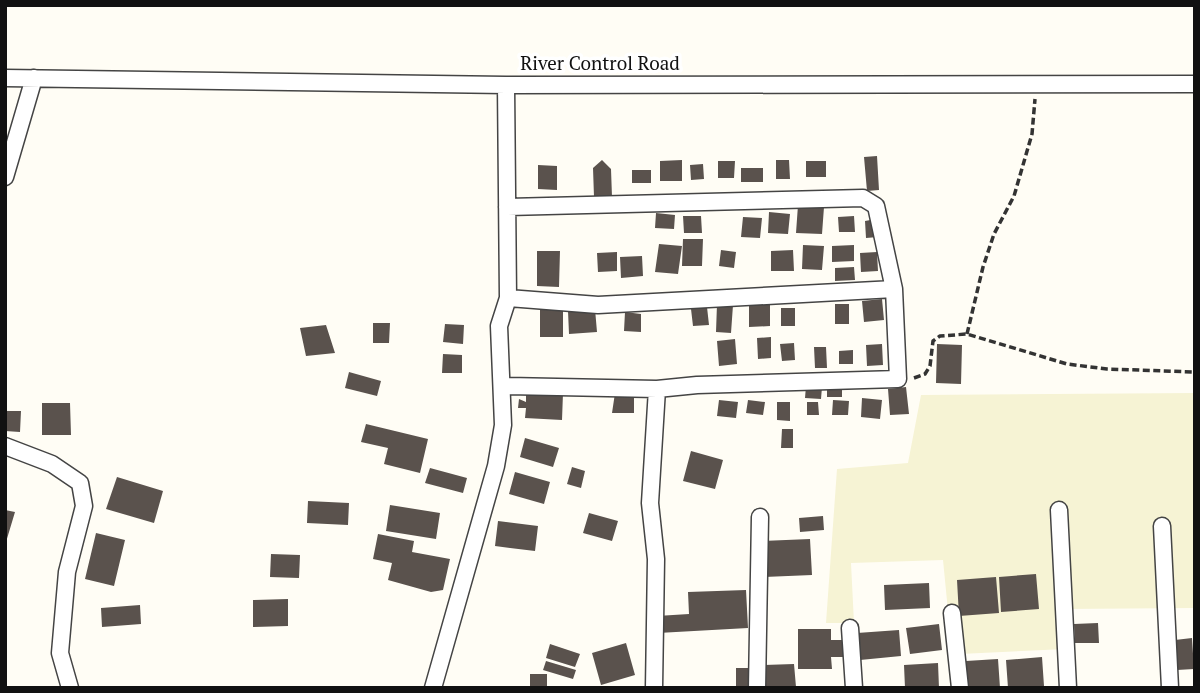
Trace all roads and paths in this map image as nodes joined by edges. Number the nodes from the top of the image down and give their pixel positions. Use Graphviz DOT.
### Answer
graph roads {
  1 [pos="5,78"];
  2 [pos="34,78"];
  3 [pos="1037,82"];
  4 [pos="1195,84"];
  5 [pos="506,85"];
  6 [pos="5,177"];
  7 [pos="508,206"];
  8 [pos="894,289"];
  9 [pos="508,298"];
  10 [pos="967,334"];
  11 [pos="1195,372"];
  12 [pos="898,379"];
  13 [pos="502,386"];
  14 [pos="657,389"];
  15 [pos="5,446"];
  16 [pos="1059,510"];
  17 [pos="760,517"];
  18 [pos="1162,526"];
  19 [pos="952,613"];
  20 [pos="850,628"];
  21 [pos="70,688"];
  22 [pos="433,688"];
  23 [pos="654,688"];
  24 [pos="757,688"];
  25 [pos="854,688"];
  26 [pos="960,688"];
  27 [pos="1068,688"];
  28 [pos="1170,688"];
  1 -- 2 [label="street, River Control Road"];
  2 -- 5 [label="street, River Control Road"];
  2 -- 6 [label="street"];
  3 -- 4 [label="street, River Control Road"];
  3 -- 5 [label="street, River Control Road"];
  3 -- 10 [label="path"];
  5 -- 7 [label="street"];
  7 -- 8 [label="street"];
  7 -- 9 [label="street"];
  8 -- 9 [label="street"];
  8 -- 12 [label="street"];
  9 -- 13 [label="street"];
  10 -- 11 [label="path"];
  10 -- 12 [label="path"];
  12 -- 14 [label="street"];
  13 -- 14 [label="street"];
  13 -- 22 [label="street"];
  14 -- 23 [label="street"];
  15 -- 21 [label="street"];
  16 -- 27 [label="street"];
  17 -- 24 [label="street"];
  18 -- 28 [label="street"];
  19 -- 26 [label="street"];
  20 -- 25 [label="street"];
}
